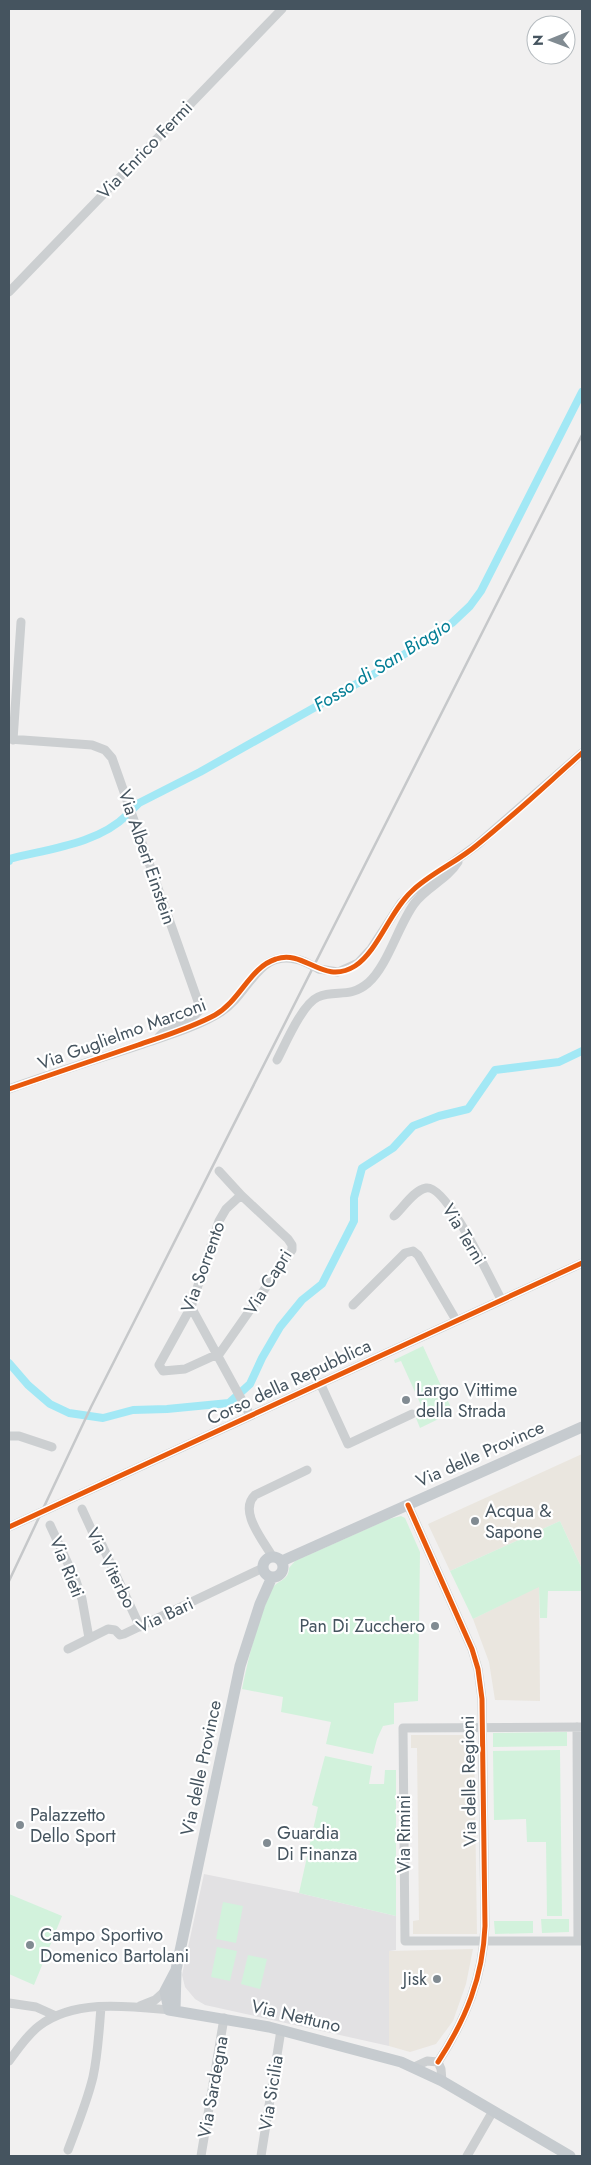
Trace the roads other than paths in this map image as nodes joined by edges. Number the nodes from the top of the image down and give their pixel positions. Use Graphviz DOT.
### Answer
graph roads {
  1 [pos="282,9"];
  2 [pos="9,292"];
  3 [pos="21,622"];
  4 [pos="11,740"];
  5 [pos="582,753"];
  6 [pos="460,857"];
  7 [pos="158,1038"];
  8 [pos="277,1060"];
  9 [pos="9,1089"];
  10 [pos="219,1171"];
  11 [pos="241,1195"];
  12 [pos="394,1216"];
  13 [pos="582,1263"];
  14 [pos="500,1299"];
  15 [pos="354,1305"];
  16 [pos="191,1307"];
  17 [pos="456,1320"];
  18 [pos="217,1355"];
  19 [pos="320,1383"];
  20 [pos="412,1414"];
  21 [pos="250,1415"];
  22 [pos="582,1427"];
  23 [pos="9,1436"];
  24 [pos="52,1447"];
  25 [pos="307,1470"];
  26 [pos="408,1505"];
  27 [pos="82,1509"];
  28 [pos="50,1525"];
  29 [pos="9,1527"];
  30 [pos="277,1559"];
  31 [pos="263,1568"];
  32 [pos="272,1577"];
  33 [pos="140,1628"];
  34 [pos="89,1638"];
  35 [pos="68,1649"];
  36 [pos="580,1727"];
  37 [pos="482,1728"];
  38 [pos="484,1941"];
  39 [pos="580,1941"];
  40 [pos="176,1970"];
  41 [pos="165,1991"];
  42 [pos="9,2003"];
  43 [pos="101,2007"];
  44 [pos="136,2007"];
  45 [pos="172,2010"];
  46 [pos="56,2016"];
  47 [pos="224,2018"];
  48 [pos="281,2030"];
  49 [pos="9,2061"];
  50 [pos="438,2062"];
  51 [pos="414,2068"];
  52 [pos="442,2081"];
  53 [pos="493,2110"];
  54 [pos="68,2150"];
  55 [pos="201,2156"];
  56 [pos="261,2156"];
  57 [pos="467,2156"];
  58 [pos="570,2156"];
  1 -- 2 [label="street, Via Enrico Fermi"];
  3 -- 4 [label="street"];
  4 -- 7 [label="street, Via Albert Einstein"];
  5 -- 6 [label="street, Via Guglielmo Marconi"];
  6 -- 7 [label="street, Via Guglielmo Marconi, bridge"];
  6 -- 8 [label="street"];
  7 -- 9 [label="street, Via Guglielmo Marconi"];
  10 -- 11 [label="street, Via Capri"];
  11 -- 16 [label="street, Via Sorrento"];
  11 -- 18 [label="street, Via Capri"];
  12 -- 14 [label="street, Via Terni"];
  13 -- 14 [label="street, Corso della Repubblica"];
  14 -- 17 [label="street, Corso della Repubblica"];
  15 -- 17 [label="street"];
  16 -- 18 [label="street"];
  16 -- 18 [label="street, Via Sorrento"];
  17 -- 19 [label="street, Corso della Repubblica"];
  18 -- 21 [label="street"];
  19 -- 20 [label="street"];
  19 -- 21 [label="street, Corso della Repubblica"];
  21 -- 29 [label="street, Corso della Repubblica"];
  22 -- 26 [label="main road, Via delle Province"];
  23 -- 24 [label="street"];
  25 -- 30 [label="street"];
  26 -- 30 [label="main road, Via delle Province"];
  26 -- 37 [label="street, Via delle Regioni"];
  27 -- 33 [label="street, Via Viterbo"];
  28 -- 34 [label="street, Via Rieti"];
  30 -- 31 [label="main road"];
  30 -- 32 [label="main road"];
  31 -- 32 [label="main road"];
  31 -- 33 [label="street, Via Bari"];
  32 -- 40 [label="main road, Via delle Province"];
  33 -- 34 [label="street, Via Bari"];
  34 -- 35 [label="street, Via Bari"];
  36 -- 37 [label="street"];
  36 -- 39 [label="street"];
  37 -- 38 [label="street, Via delle Regioni"];
  37 -- 38 [label="street, Via Rimini"];
  38 -- 39 [label="street"];
  38 -- 50 [label="street, Via delle Regioni"];
  40 -- 41 [label="main road, Via delle Province"];
  40 -- 45 [label="main road, Via delle Province"];
  41 -- 44 [label="street"];
  41 -- 45 [label="main road"];
  42 -- 46 [label="street"];
  43 -- 44 [label="street, Via Nettuno"];
  43 -- 46 [label="street, Via Nettuno"];
  43 -- 54 [label="street"];
  44 -- 45 [label="street, Via Nettuno"];
  45 -- 47 [label="main road, Via Nettuno"];
  46 -- 49 [label="street, Via Nettuno"];
  47 -- 48 [label="main road, Via Nettuno"];
  47 -- 55 [label="street, Via Sardegna"];
  48 -- 51 [label="main road, Via Nettuno"];
  48 -- 56 [label="street, Via Sicilia"];
  50 -- 51 [label="street"];
  50 -- 52 [label="street"];
  51 -- 52 [label="main road, Via Nettuno"];
  52 -- 53 [label="main road, Via Nettuno"];
  53 -- 57 [label="street"];
  53 -- 58 [label="main road, Via Nettuno"];
}
